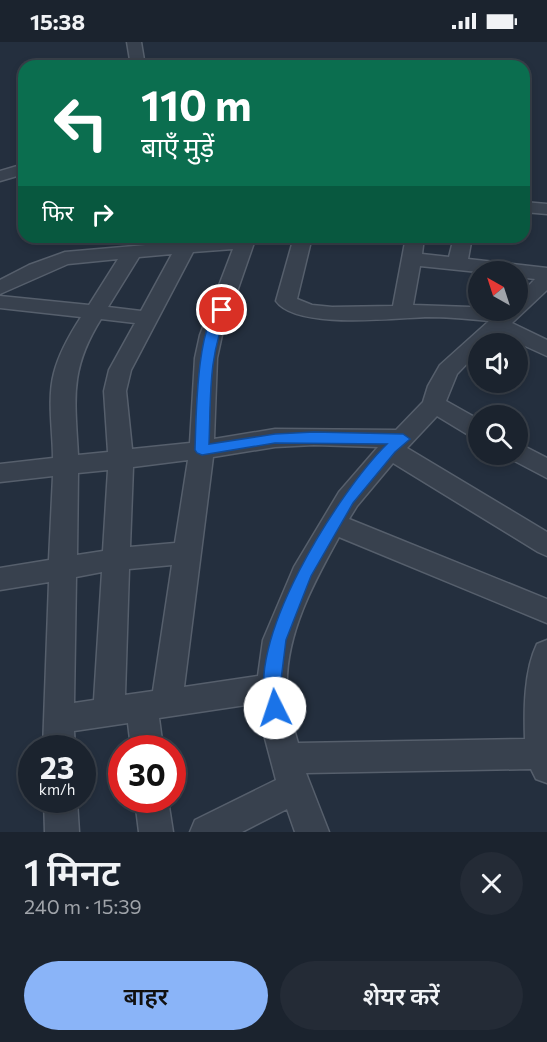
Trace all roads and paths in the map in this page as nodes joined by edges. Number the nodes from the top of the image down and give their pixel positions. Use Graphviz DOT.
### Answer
graph roads {
  1 [pos="134,42"];
  2 [pos="137,60"];
  3 [pos="18,171"];
  4 [pos="0,176"];
  5 [pos="530,208"];
  6 [pos="547,209"];
  7 [pos="71,243"];
  8 [pos="221,243"];
  9 [pos="246,243"];
  10 [pos="301,243"];
  11 [pos="414,243"];
  12 [pos="462,243"];
  13 [pos="186,247"];
  14 [pos="132,252"];
  15 [pos="65,258"];
  16 [pos="411,258"];
  17 [pos="457,264"];
  18 [pos="547,276"];
  19 [pos="0,288"];
  20 [pos="528,296"];
  21 [pos="0,302"];
  22 [pos="402,311"];
  23 [pos="468,313"];
  24 [pos="94,314"];
  25 [pos="147,318"];
  26 [pos="503,321"];
  27 [pos="517,321"];
  28 [pos="547,349"];
  29 [pos="434,404"];
  30 [pos="468,424"];
  31 [pos="397,444"];
  32 [pos="202,450"];
  33 [pos="121,458"];
  34 [pos="528,458"];
  35 [pos="66,465"];
  36 [pos="547,470"];
  37 [pos="0,473"];
  38 [pos="334,525"];
  39 [pos="547,545"];
  40 [pos="189,553"];
  41 [pos="117,559"];
  42 [pos="62,568"];
  43 [pos="0,579"];
  44 [pos="547,611"];
  45 [pos="547,653"];
  46 [pos="272,688"];
  47 [pos="154,705"];
  48 [pos="109,711"];
  49 [pos="58,734"];
  50 [pos="149,735"];
  51 [pos="545,761"];
  52 [pos="290,773"];
  53 [pos="61,813"];
  54 [pos="154,813"];
  55 [pos="62,832"];
  56 [pos="156,832"];
  57 [pos="207,832"];
  58 [pos="312,832"];
  1 -- 2 [label="street"];
  3 -- 4 [label="street"];
  5 -- 6 [label="street"];
  7 -- 15 [label="street"];
  8 -- 13 [label="street"];
  9 -- 32 [label="street"];
  10 -- 22 [label="street"];
  11 -- 16 [label="street"];
  12 -- 17 [label="street"];
  13 -- 14 [label="street"];
  13 -- 25 [label="street"];
  14 -- 15 [label="street"];
  14 -- 24 [label="street"];
  15 -- 19 [label="street"];
  16 -- 17 [label="street"];
  16 -- 22 [label="street"];
  17 -- 18 [label="street"];
  18 -- 20 [label="street"];
  21 -- 24 [label="street"];
  22 -- 23 [label="street"];
  24 -- 25 [label="street"];
  24 -- 35 [label="street"];
  25 -- 33 [label="street"];
  26 -- 29 [label="street"];
  27 -- 28 [label="street"];
  29 -- 30 [label="street"];
  29 -- 31 [label="street"];
  31 -- 32 [label="street"];
  31 -- 38 [label="street"];
  31 -- 39 [label="street"];
  32 -- 33 [label="street"];
  32 -- 40 [label="street"];
  33 -- 35 [label="street"];
  33 -- 41 [label="street"];
  34 -- 36 [label="street"];
  35 -- 37 [label="street"];
  35 -- 42 [label="street"];
  38 -- 44 [label="street"];
  38 -- 46 [label="street"];
  40 -- 41 [label="street"];
  40 -- 47 [label="street"];
  41 -- 42 [label="street"];
  41 -- 48 [label="street"];
  42 -- 43 [label="street"];
  42 -- 49 [label="street"];
  45 -- 51 [label="street"];
  46 -- 47 [label="street"];
  46 -- 52 [label="street"];
  47 -- 48 [label="street"];
  47 -- 50 [label="street"];
  48 -- 49 [label="street"];
  51 -- 52 [label="street"];
  52 -- 57 [label="street"];
  52 -- 58 [label="street"];
  53 -- 55 [label="street"];
  54 -- 56 [label="street"];
}
